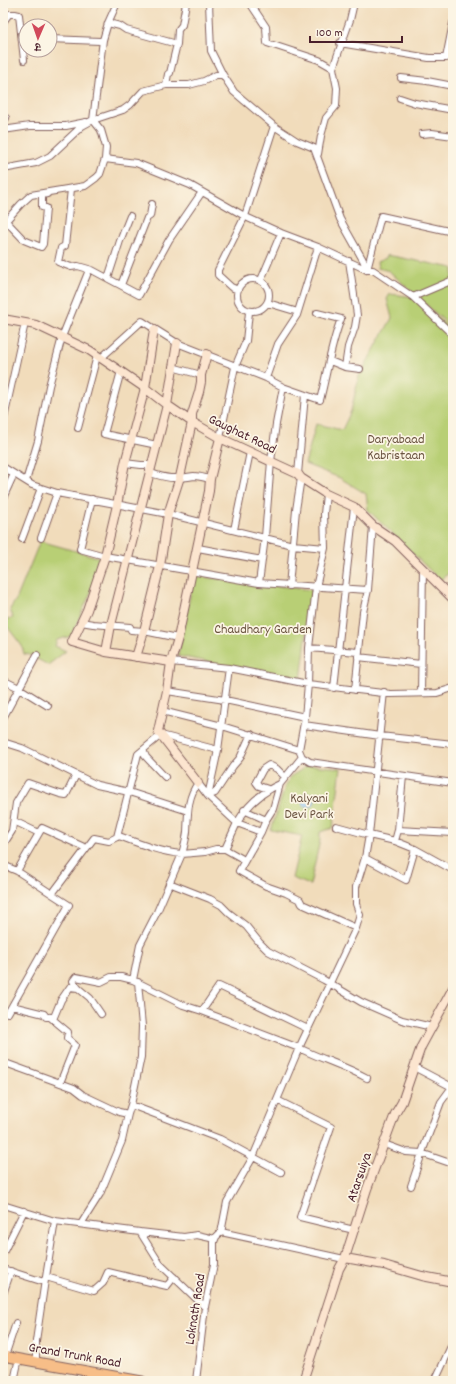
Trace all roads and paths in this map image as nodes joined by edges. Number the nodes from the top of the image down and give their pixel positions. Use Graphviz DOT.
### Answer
graph roads {
  1 [pos="117,3"];
  2 [pos="186,3"];
  3 [pos="209,3"];
  4 [pos="250,3"];
  5 [pos="354,3"];
  6 [pos="20,18"];
  7 [pos="3,22"];
  8 [pos="108,23"];
  9 [pos="453,23"];
  10 [pos="58,38"];
  11 [pos="103,40"];
  12 [pos="340,43"];
  13 [pos="177,44"];
  14 [pos="453,56"];
  15 [pos="446,58"];
  16 [pos="333,68"];
  17 [pos="223,75"];
  18 [pos="401,78"];
  19 [pos="166,85"];
  20 [pos="453,86"];
  21 [pos="400,98"];
  22 [pos="453,110"];
  23 [pos="93,120"];
  24 [pos="274,126"];
  25 [pos="3,130"];
  26 [pos="422,134"];
  27 [pos="453,136"];
  28 [pos="318,156"];
  29 [pos="105,159"];
  30 [pos="3,169"];
  31 [pos="70,189"];
  32 [pos="202,192"];
  33 [pos="50,193"];
  34 [pos="152,204"];
  35 [pos="130,216"];
  36 [pos="245,216"];
  37 [pos="4,222"];
  38 [pos="453,232"];
  39 [pos="281,233"];
  40 [pos="318,247"];
  41 [pos="349,261"];
  42 [pos="89,270"];
  43 [pos="366,270"];
  44 [pos="108,278"];
  45 [pos="260,280"];
  46 [pos="453,280"];
  47 [pos="120,285"];
  48 [pos="238,290"];
  49 [pos="413,297"];
  50 [pos="268,303"];
  51 [pos="250,312"];
  52 [pos="298,312"];
  53 [pos="317,313"];
  54 [pos="3,319"];
  55 [pos="26,323"];
  56 [pos="154,330"];
  57 [pos="453,335"];
  58 [pos="62,337"];
  59 [pos="177,343"];
  60 [pos="207,354"];
  61 [pos="99,357"];
  62 [pos="330,361"];
  63 [pos="172,367"];
  64 [pos="235,367"];
  65 [pos="345,367"];
  66 [pos="360,369"];
  67 [pos="121,371"];
  68 [pos="201,375"];
  69 [pos="266,378"];
  70 [pos="283,387"];
  71 [pos="145,388"];
  72 [pos="305,395"];
  73 [pos="167,405"];
  74 [pos="4,415"];
  75 [pos="192,422"];
  76 [pos="3,423"];
  77 [pos="78,428"];
  78 [pos="220,438"];
  79 [pos="132,439"];
  80 [pos="157,445"];
  81 [pos="250,452"];
  82 [pos="271,461"];
  83 [pos="125,463"];
  84 [pos="3,467"];
  85 [pos="150,473"];
  86 [pos="14,474"];
  87 [pos="299,476"];
  88 [pos="180,477"];
  89 [pos="210,479"];
  90 [pos="26,481"];
  91 [pos="41,488"];
  92 [pos="57,493"];
  93 [pos="326,494"];
  94 [pos="3,498"];
  95 [pos="92,499"];
  96 [pos="117,505"];
  97 [pos="354,508"];
  98 [pos="141,510"];
  99 [pos="168,514"];
  100 [pos="203,523"];
  101 [pos="373,526"];
  102 [pos="234,530"];
  103 [pos="265,537"];
  104 [pos="41,538"];
  105 [pos="22,539"];
  106 [pos="293,544"];
  107 [pos="198,548"];
  108 [pos="325,548"];
  109 [pos="104,556"];
  110 [pos="129,560"];
  111 [pos="262,560"];
  112 [pos="160,566"];
  113 [pos="423,569"];
  114 [pos="192,572"];
  115 [pos="259,584"];
  116 [pos="289,586"];
  117 [pos="316,587"];
  118 [pos="345,589"];
  119 [pos="368,590"];
  120 [pos="453,599"];
  121 [pos="81,622"];
  122 [pos="111,625"];
  123 [pos="144,631"];
  124 [pos="178,638"];
  125 [pos="309,648"];
  126 [pos="338,650"];
  127 [pos="106,652"];
  128 [pos="37,654"];
  129 [pos="358,654"];
  130 [pos="136,657"];
  131 [pos="171,662"];
  132 [pos="421,664"];
  133 [pos="229,668"];
  134 [pos="3,680"];
  135 [pos="308,684"];
  136 [pos="19,688"];
  137 [pos="334,688"];
  138 [pos="453,688"];
  139 [pos="354,690"];
  140 [pos="167,691"];
  141 [pos="384,692"];
  142 [pos="421,694"];
  143 [pos="225,700"];
  144 [pos="48,706"];
  145 [pos="162,711"];
  146 [pos="305,717"];
  147 [pos="3,718"];
  148 [pos="304,725"];
  149 [pos="222,726"];
  150 [pos="250,734"];
  151 [pos="161,735"];
  152 [pos="380,736"];
  153 [pos="3,742"];
  154 [pos="453,744"];
  155 [pos="143,750"];
  156 [pos="218,750"];
  157 [pos="299,750"];
  158 [pos="302,757"];
  159 [pos="376,771"];
  160 [pos="76,775"];
  161 [pos="285,776"];
  162 [pos="403,776"];
  163 [pos="165,777"];
  164 [pos="198,783"];
  165 [pos="453,783"];
  166 [pos="280,784"];
  167 [pos="268,790"];
  168 [pos="129,792"];
  169 [pos="208,796"];
  170 [pos="244,810"];
  171 [pos="188,811"];
  172 [pos="266,820"];
  173 [pos="14,821"];
  174 [pos="237,822"];
  175 [pos="336,826"];
  176 [pos="398,830"];
  177 [pos="261,832"];
  178 [pos="39,833"];
  179 [pos="453,833"];
  180 [pos="369,836"];
  181 [pos="116,837"];
  182 [pos="395,841"];
  183 [pos="3,845"];
  184 [pos="86,848"];
  185 [pos="225,849"];
  186 [pos="415,849"];
  187 [pos="182,854"];
  188 [pos="365,858"];
  189 [pos="244,862"];
  190 [pos="3,864"];
  191 [pos="453,870"];
  192 [pos="17,871"];
  193 [pos="169,883"];
  194 [pos="52,894"];
  195 [pos="356,928"];
  196 [pos="135,981"];
  197 [pos="330,984"];
  198 [pos="78,988"];
  199 [pos="453,988"];
  200 [pos="12,1006"];
  201 [pos="202,1011"];
  202 [pos="3,1012"];
  203 [pos="100,1014"];
  204 [pos="50,1017"];
  205 [pos="432,1027"];
  206 [pos="308,1029"];
  207 [pos="299,1048"];
  208 [pos="3,1064"];
  209 [pos="414,1067"];
  210 [pos="367,1078"];
  211 [pos="60,1083"];
  212 [pos="452,1086"];
  213 [pos="277,1100"];
  214 [pos="131,1105"];
  215 [pos="128,1114"];
  216 [pos="384,1144"];
  217 [pos="421,1153"];
  218 [pos="253,1157"];
  219 [pos="453,1164"];
  220 [pos="281,1172"];
  221 [pos="411,1186"];
  222 [pos="3,1205"];
  223 [pos="24,1211"];
  224 [pos="55,1221"];
  225 [pos="81,1224"];
  226 [pos="354,1230"];
  227 [pos="140,1232"];
  228 [pos="221,1232"];
  229 [pos="214,1240"];
  230 [pos="3,1253"];
  231 [pos="345,1259"];
  232 [pos="3,1269"];
  233 [pos="11,1271"];
  234 [pos="174,1277"];
  235 [pos="46,1278"];
  236 [pos="453,1282"];
  237 [pos="3,1294"];
  238 [pos="205,1307"];
  239 [pos="16,1323"];
  240 [pos="453,1342"];
  241 [pos="4,1356"];
  242 [pos="19,1358"];
  243 [pos="36,1362"];
  244 [pos="94,1377"];
  245 [pos="14,1381"];
  246 [pos="140,1381"];
  247 [pos="196,1381"];
  248 [pos="303,1381"];
  249 [pos="410,1381"];
  250 [pos="414,1381"];
  251 [pos="435,1381"];
  1 -- 8 [label="street"];
  2 -- 13 [label="street"];
  3 -- 17 [label="street"];
  4 -- 16 [label="street"];
  5 -- 12 [label="street"];
  6 -- 7 [label="street"];
  8 -- 11 [label="street"];
  8 -- 13 [label="street"];
  9 -- 15 [label="street"];
  10 -- 11 [label="street"];
  11 -- 23 [label="street"];
  12 -- 15 [label="street"];
  12 -- 16 [label="street"];
  13 -- 19 [label="street"];
  14 -- 15 [label="street"];
  16 -- 28 [label="street"];
  17 -- 19 [label="street"];
  17 -- 24 [label="street"];
  18 -- 20 [label="street"];
  19 -- 23 [label="street"];
  21 -- 22 [label="street"];
  23 -- 25 [label="street"];
  23 -- 29 [label="street"];
  23 -- 30 [label="street"];
  24 -- 28 [label="street"];
  24 -- 36 [label="street"];
  26 -- 27 [label="street"];
  28 -- 43 [label="street"];
  29 -- 31 [label="street"];
  29 -- 32 [label="street"];
  31 -- 33 [label="street"];
  31 -- 42 [label="street"];
  32 -- 36 [label="street"];
  32 -- 47 [label="street"];
  33 -- 37 [label="street"];
  33 -- 37 [label="street"];
  34 -- 47 [label="street"];
  35 -- 44 [label="street"];
  36 -- 39 [label="street"];
  36 -- 48 [label="street"];
  38 -- 43 [label="street"];
  39 -- 40 [label="street"];
  39 -- 45 [label="street"];
  40 -- 41 [label="street"];
  40 -- 52 [label="street"];
  41 -- 43 [label="street"];
  41 -- 65 [label="street"];
  42 -- 44 [label="street"];
  42 -- 58 [label="street"];
  43 -- 49 [label="street"];
  44 -- 47 [label="street"];
  45 -- 48 [label="street"];
  45 -- 50 [label="street"];
  46 -- 49 [label="street"];
  48 -- 51 [label="street"];
  49 -- 57 [label="street"];
  50 -- 51 [label="street"];
  50 -- 52 [label="street"];
  51 -- 64 [label="street"];
  52 -- 69 [label="street"];
  53 -- 62 [label="street"];
  54 -- 55 [label="street, Gaughat Road"];
  55 -- 58 [label="street, Gaughat Road"];
  55 -- 74 [label="street"];
  56 -- 59 [label="street"];
  56 -- 61 [label="street"];
  56 -- 71 [label="street"];
  58 -- 61 [label="street, Gaughat Road"];
  58 -- 90 [label="street"];
  59 -- 60 [label="street"];
  59 -- 63 [label="street"];
  60 -- 64 [label="street"];
  60 -- 68 [label="street"];
  61 -- 67 [label="street, Gaughat Road"];
  61 -- 77 [label="street"];
  62 -- 65 [label="street"];
  62 -- 72 [label="street"];
  63 -- 68 [label="street"];
  63 -- 73 [label="street"];
  64 -- 69 [label="street"];
  64 -- 78 [label="street"];
  65 -- 66 [label="street"];
  67 -- 71 [label="street, Gaughat Road"];
  67 -- 79 [label="street"];
  68 -- 75 [label="street"];
  69 -- 70 [label="street"];
  70 -- 72 [label="street"];
  70 -- 82 [label="street"];
  71 -- 73 [label="street, Gaughat Road"];
  71 -- 79 [label="street"];
  72 -- 87 [label="street"];
  73 -- 75 [label="street, Gaughat Road"];
  73 -- 80 [label="street"];
  74 -- 76 [label="street"];
  75 -- 78 [label="street, Gaughat Road"];
  75 -- 88 [label="street"];
  78 -- 81 [label="street, Gaughat Road"];
  78 -- 89 [label="street"];
  79 -- 80 [label="street"];
  79 -- 83 [label="street"];
  80 -- 85 [label="street"];
  81 -- 82 [label="street, Gaughat Road"];
  81 -- 102 [label="street"];
  82 -- 87 [label="street, Gaughat Road"];
  82 -- 103 [label="street"];
  83 -- 85 [label="street"];
  83 -- 96 [label="street"];
  84 -- 86 [label="street"];
  85 -- 88 [label="street"];
  85 -- 98 [label="street"];
  86 -- 90 [label="street"];
  86 -- 94 [label="street"];
  87 -- 93 [label="street, Gaughat Road"];
  87 -- 106 [label="street"];
  88 -- 89 [label="street"];
  88 -- 99 [label="street"];
  89 -- 100 [label="street"];
  90 -- 91 [label="street"];
  91 -- 92 [label="street"];
  91 -- 105 [label="street"];
  92 -- 95 [label="street"];
  92 -- 104 [label="street"];
  93 -- 97 [label="street, Gaughat Road"];
  93 -- 108 [label="street"];
  95 -- 96 [label="street"];
  95 -- 109 [label="street"];
  96 -- 98 [label="street"];
  96 -- 109 [label="street"];
  97 -- 101 [label="street, Gaughat Road"];
  97 -- 118 [label="street"];
  98 -- 99 [label="street"];
  98 -- 110 [label="street"];
  99 -- 100 [label="street"];
  99 -- 112 [label="street"];
  100 -- 102 [label="street"];
  100 -- 107 [label="street"];
  101 -- 113 [label="street, Gaughat Road"];
  101 -- 119 [label="street"];
  102 -- 103 [label="street"];
  103 -- 106 [label="street"];
  103 -- 111 [label="street"];
  106 -- 108 [label="street"];
  106 -- 116 [label="street"];
  107 -- 111 [label="street"];
  107 -- 114 [label="street"];
  108 -- 117 [label="street"];
  109 -- 110 [label="street"];
  109 -- 121 [label="street"];
  110 -- 112 [label="street"];
  110 -- 122 [label="street"];
  111 -- 115 [label="street"];
  112 -- 114 [label="street"];
  112 -- 123 [label="street"];
  113 -- 120 [label="street, Gaughat Road"];
  113 -- 132 [label="street"];
  114 -- 115 [label="street"];
  114 -- 124 [label="street"];
  115 -- 116 [label="street"];
  116 -- 117 [label="street"];
  117 -- 118 [label="street"];
  117 -- 125 [label="street"];
  118 -- 119 [label="street"];
  118 -- 126 [label="street"];
  119 -- 129 [label="street"];
  121 -- 122 [label="street"];
  121 -- 127 [label="street"];
  122 -- 123 [label="street"];
  122 -- 127 [label="street"];
  123 -- 124 [label="street"];
  123 -- 130 [label="street"];
  124 -- 131 [label="street"];
  125 -- 126 [label="street"];
  125 -- 135 [label="street"];
  126 -- 129 [label="street"];
  126 -- 137 [label="street"];
  127 -- 130 [label="street"];
  128 -- 136 [label="street"];
  129 -- 132 [label="street"];
  129 -- 139 [label="street"];
  130 -- 131 [label="street"];
  131 -- 133 [label="street"];
  131 -- 140 [label="street"];
  132 -- 142 [label="street"];
  133 -- 135 [label="street"];
  133 -- 143 [label="street"];
  134 -- 136 [label="street"];
  135 -- 137 [label="street"];
  135 -- 146 [label="street"];
  136 -- 144 [label="street"];
  136 -- 147 [label="street"];
  137 -- 139 [label="street"];
  138 -- 142 [label="street"];
  139 -- 141 [label="street"];
  140 -- 143 [label="street"];
  140 -- 145 [label="street"];
  141 -- 142 [label="street"];
  141 -- 152 [label="street"];
  143 -- 146 [label="street"];
  143 -- 149 [label="street"];
  145 -- 149 [label="street"];
  145 -- 151 [label="street"];
  146 -- 148 [label="street"];
  148 -- 152 [label="street"];
  148 -- 157 [label="street"];
  149 -- 150 [label="street"];
  149 -- 156 [label="street"];
  150 -- 157 [label="street"];
  150 -- 169 [label="street"];
  151 -- 155 [label="street"];
  151 -- 156 [label="street"];
  151 -- 164 [label="street"];
  152 -- 154 [label="street"];
  152 -- 159 [label="street"];
  153 -- 160 [label="street"];
  155 -- 163 [label="street"];
  155 -- 168 [label="street"];
  156 -- 169 [label="street"];
  157 -- 158 [label="street"];
  158 -- 159 [label="street"];
  158 -- 161 [label="street"];
  159 -- 162 [label="street"];
  159 -- 180 [label="street"];
  160 -- 168 [label="street"];
  160 -- 173 [label="street"];
  161 -- 166 [label="street"];
  161 -- 167 [label="street"];
  162 -- 165 [label="street"];
  162 -- 176 [label="street"];
  164 -- 169 [label="street"];
  164 -- 171 [label="street"];
  166 -- 167 [label="street"];
  166 -- 172 [label="street"];
  167 -- 170 [label="street"];
  168 -- 171 [label="street"];
  168 -- 181 [label="street"];
  169 -- 174 [label="street"];
  170 -- 172 [label="street"];
  170 -- 174 [label="street"];
  171 -- 187 [label="street"];
  172 -- 177 [label="street"];
  173 -- 178 [label="street"];
  173 -- 183 [label="street"];
  174 -- 177 [label="street"];
  174 -- 185 [label="street"];
  175 -- 180 [label="street"];
  176 -- 179 [label="street"];
  176 -- 182 [label="street"];
  177 -- 189 [label="street"];
  178 -- 184 [label="street"];
  178 -- 192 [label="street"];
  180 -- 182 [label="street"];
  180 -- 188 [label="street"];
  181 -- 184 [label="street"];
  181 -- 187 [label="street"];
  182 -- 186 [label="street"];
  184 -- 194 [label="street"];
  185 -- 187 [label="street"];
  185 -- 189 [label="street"];
  186 -- 188 [label="street"];
  186 -- 191 [label="street"];
  187 -- 193 [label="street"];
  188 -- 195 [label="street"];
  189 -- 195 [label="street"];
  190 -- 192 [label="street"];
  192 -- 194 [label="street"];
  193 -- 196 [label="street"];
  193 -- 197 [label="street"];
  194 -- 200 [label="street"];
  195 -- 197 [label="street"];
  196 -- 198 [label="street"];
  196 -- 201 [label="street"];
  196 -- 214 [label="street"];
  197 -- 205 [label="street"];
  197 -- 206 [label="street"];
  198 -- 203 [label="street"];
  198 -- 204 [label="street"];
  199 -- 205 [label="street, Atarsuiya"];
  200 -- 202 [label="street"];
  200 -- 204 [label="street"];
  201 -- 206 [label="street"];
  201 -- 207 [label="street"];
  204 -- 211 [label="street"];
  205 -- 209 [label="street, Atarsuiya"];
  206 -- 207 [label="street"];
  207 -- 210 [label="street"];
  207 -- 213 [label="street"];
  208 -- 211 [label="street"];
  209 -- 212 [label="street"];
  209 -- 216 [label="street, Atarsuiya"];
  211 -- 215 [label="street"];
  212 -- 217 [label="street"];
  213 -- 218 [label="street"];
  213 -- 226 [label="street"];
  214 -- 215 [label="street"];
  214 -- 218 [label="street"];
  215 -- 225 [label="street"];
  216 -- 217 [label="street"];
  216 -- 226 [label="street, Atarsuiya"];
  217 -- 219 [label="street"];
  217 -- 221 [label="street"];
  218 -- 220 [label="street"];
  218 -- 228 [label="street"];
  222 -- 223 [label="street"];
  223 -- 224 [label="street"];
  223 -- 230 [label="street"];
  224 -- 225 [label="street"];
  224 -- 235 [label="street"];
  225 -- 227 [label="street"];
  226 -- 231 [label="street, Atarsuiya"];
  227 -- 229 [label="street"];
  227 -- 234 [label="street"];
  228 -- 229 [label="street"];
  228 -- 231 [label="street"];
  229 -- 238 [label="street, Loknath Road"];
  231 -- 236 [label="street"];
  231 -- 248 [label="street, Atarsuiya"];
  232 -- 233 [label="street"];
  233 -- 235 [label="street"];
  233 -- 237 [label="street"];
  234 -- 235 [label="street"];
  234 -- 238 [label="street"];
  235 -- 243 [label="street"];
  238 -- 247 [label="street, Loknath Road"];
  239 -- 241 [label="street"];
  240 -- 251 [label="street"];
  241 -- 242 [label="main road, Grand Trunk Road"];
  242 -- 243 [label="main road, Grand Trunk Road"];
  242 -- 245 [label="street"];
  243 -- 244 [label="main road, Grand Trunk Road"];
  244 -- 246 [label="main road, Grand Trunk Road"];
  249 -- 250 [label="street"];
}
